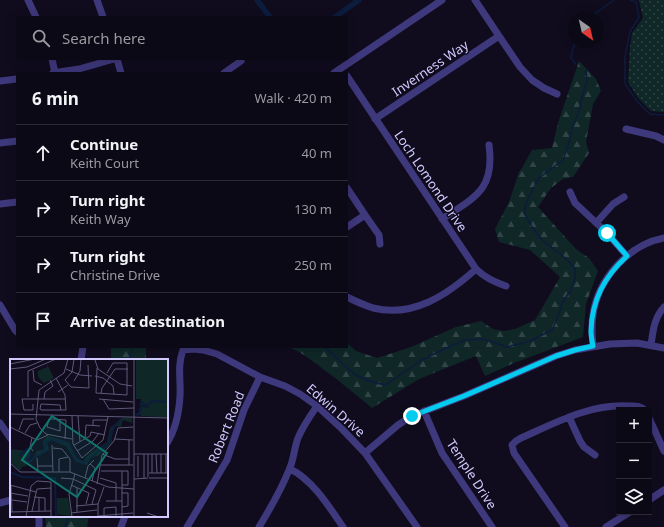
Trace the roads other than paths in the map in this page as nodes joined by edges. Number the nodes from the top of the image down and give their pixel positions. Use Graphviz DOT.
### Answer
graph roads {
  1 [pos="28,0"];
  2 [pos="97,0"];
  3 [pos="442,0"];
  4 [pos="475,0"];
  5 [pos="36,16"];
  6 [pos="103,16"];
  7 [pos="498,36"];
  8 [pos="52,60"];
  9 [pos="110,60"];
  10 [pos="117,60"];
  11 [pos="241,61"];
  12 [pos="343,70"];
  13 [pos="54,72"];
  14 [pos="60,72"];
  15 [pos="121,72"];
  16 [pos="225,72"];
  17 [pos="348,77"];
  18 [pos="16,79"];
  19 [pos="0,81"];
  20 [pos="557,94"];
  21 [pos="376,119"];
  22 [pos="626,129"];
  23 [pos="664,140"];
  24 [pos="16,141"];
  25 [pos="0,143"];
  26 [pos="489,145"];
  27 [pos="348,190"];
  28 [pos="570,192"];
  29 [pos="624,197"];
  30 [pos="16,202"];
  31 [pos="0,204"];
  32 [pos="365,215"];
  33 [pos="442,219"];
  34 [pos="596,223"];
  35 [pos="348,226"];
  36 [pos="664,238"];
  37 [pos="380,244"];
  38 [pos="627,256"];
  39 [pos="476,269"];
  40 [pos="506,286"];
  41 [pos="348,297"];
  42 [pos="0,305"];
  43 [pos="664,307"];
  44 [pos="16,331"];
  45 [pos="651,345"];
  46 [pos="593,346"];
  47 [pos="83,348"];
  48 [pos="664,348"];
  49 [pos="81,359"];
  50 [pos="260,377"];
  51 [pos="317,406"];
  52 [pos="640,407"];
  53 [pos="424,411"];
  54 [pos="569,417"];
  55 [pos="0,423"];
  56 [pos="652,423"];
  57 [pos="10,438"];
  58 [pos="168,441"];
  59 [pos="662,441"];
  60 [pos="664,451"];
  61 [pos="365,453"];
  62 [pos="595,455"];
  63 [pos="290,469"];
  64 [pos="664,490"];
  65 [pos="652,498"];
  66 [pos="10,500"];
  67 [pos="0,503"];
  68 [pos="625,515"];
  69 [pos="125,517"];
  70 [pos="262,526"];
  71 [pos="121,527"];
  72 [pos="187,527"];
  73 [pos="343,527"];
  74 [pos="417,527"];
  75 [pos="492,527"];
  76 [pos="565,527"];
  77 [pos="606,527"];
  1 -- 5 [label="street"];
  2 -- 6 [label="street"];
  3 -- 12 [label="street"];
  4 -- 7 [label="street"];
  7 -- 20 [label="street"];
  7 -- 21 [label="street, Inverness Way"];
  8 -- 13 [label="street"];
  9 -- 14 [label="street"];
  10 -- 15 [label="street"];
  11 -- 16 [label="street"];
  17 -- 21 [label="street, Loch Lomond Drive"];
  18 -- 19 [label="street"];
  21 -- 33 [label="street, Loch Lomond Drive"];
  22 -- 23 [label="street"];
  24 -- 25 [label="street"];
  26 -- 33 [label="street"];
  27 -- 32 [label="street"];
  28 -- 34 [label="street"];
  29 -- 34 [label="street"];
  30 -- 31 [label="street"];
  32 -- 35 [label="street"];
  32 -- 37 [label="street"];
  33 -- 39 [label="street, Loch Lomond Drive"];
  34 -- 38 [label="street"];
  36 -- 38 [label="street"];
  38 -- 46 [label="street"];
  39 -- 40 [label="street, Loch Lomond Drive"];
  39 -- 41 [label="street"];
  42 -- 44 [label="street"];
  43 -- 45 [label="street"];
  45 -- 46 [label="street"];
  45 -- 48 [label="street"];
  46 -- 53 [label="street"];
  47 -- 49 [label="street"];
  50 -- 51 [label="street, Edwin Drive"];
  50 -- 58 [label="street, Edwin Drive"];
  50 -- 72 [label="street, Robert Road"];
  51 -- 61 [label="street, Edwin Drive"];
  51 -- 63 [label="street"];
  52 -- 54 [label="street"];
  53 -- 61 [label="street"];
  53 -- 75 [label="street, Temple Drive"];
  54 -- 62 [label="street"];
  54 -- 76 [label="street"];
  55 -- 57 [label="street"];
  56 -- 59 [label="street"];
  59 -- 60 [label="street"];
  61 -- 74 [label="street, Edwin Drive"];
  63 -- 70 [label="street"];
  63 -- 73 [label="street"];
  64 -- 65 [label="street"];
  66 -- 67 [label="street"];
  68 -- 77 [label="street"];
  69 -- 71 [label="street"];
}
